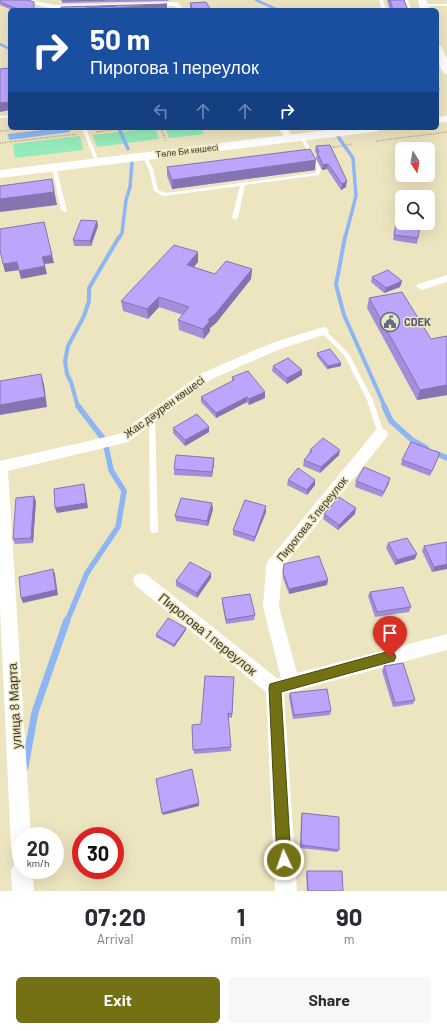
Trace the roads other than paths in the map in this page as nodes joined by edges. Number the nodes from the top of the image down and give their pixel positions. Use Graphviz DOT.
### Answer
graph roads {
  1 [pos="24,0"];
  2 [pos="423,5"];
  3 [pos="447,5"];
  4 [pos="179,8"];
  5 [pos="439,53"];
  6 [pos="447,71"];
  7 [pos="84,130"];
  8 [pos="358,130"];
  9 [pos="286,133"];
  10 [pos="302,137"];
  11 [pos="144,156"];
  12 [pos="97,162"];
  13 [pos="54,167"];
  14 [pos="0,174"];
  15 [pos="243,185"];
  16 [pos="64,211"];
  17 [pos="236,218"];
  18 [pos="447,278"];
  19 [pos="422,286"];
  20 [pos="323,331"];
  21 [pos="152,417"];
  22 [pos="130,425"];
  23 [pos="381,434"];
  24 [pos="74,446"];
  25 [pos="1,467"];
  26 [pos="154,530"];
  27 [pos="141,580"];
  28 [pos="447,642"];
  29 [pos="283,686"];
  30 [pos="20,827"];
  31 [pos="22,879"];
  32 [pos="23,891"];
  33 [pos="286,891"];
  1 -- 4 [label="street"];
  2 -- 3 [label="lane"];
  5 -- 6 [label="main road"];
  7 -- 12 [label="lane"];
  8 -- 10 [label="main road, Төле Би көшесі"];
  9 -- 10 [label="main road, Төле Би көшесі"];
  9 -- 11 [label="main road, Төле Би көшесі"];
  10 -- 15 [label="lane"];
  11 -- 12 [label="main road, Төле Би көшесі"];
  11 -- 15 [label="lane"];
  12 -- 13 [label="main road, Төле Би көшесі"];
  13 -- 14 [label="main road, Төле Би көшесі"];
  13 -- 16 [label="lane"];
  15 -- 17 [label="lane"];
  18 -- 19 [label="street"];
  20 -- 21 [label="street, Жас дәурен көшесі"];
  20 -- 23 [label="lane"];
  21 -- 25 [label="street, Жас дәурен көшесі"];
  21 -- 26 [label="lane"];
  22 -- 24 [label="street"];
  23 -- 29 [label="street, Пирогова 3 переулок"];
  25 -- 30 [label="street, улица 8 Марта"];
  27 -- 29 [label="street, Пирогова 1 переулок"];
  28 -- 29 [label="street"];
  29 -- 33 [label="street"];
  31 -- 32 [label="street"];
}
